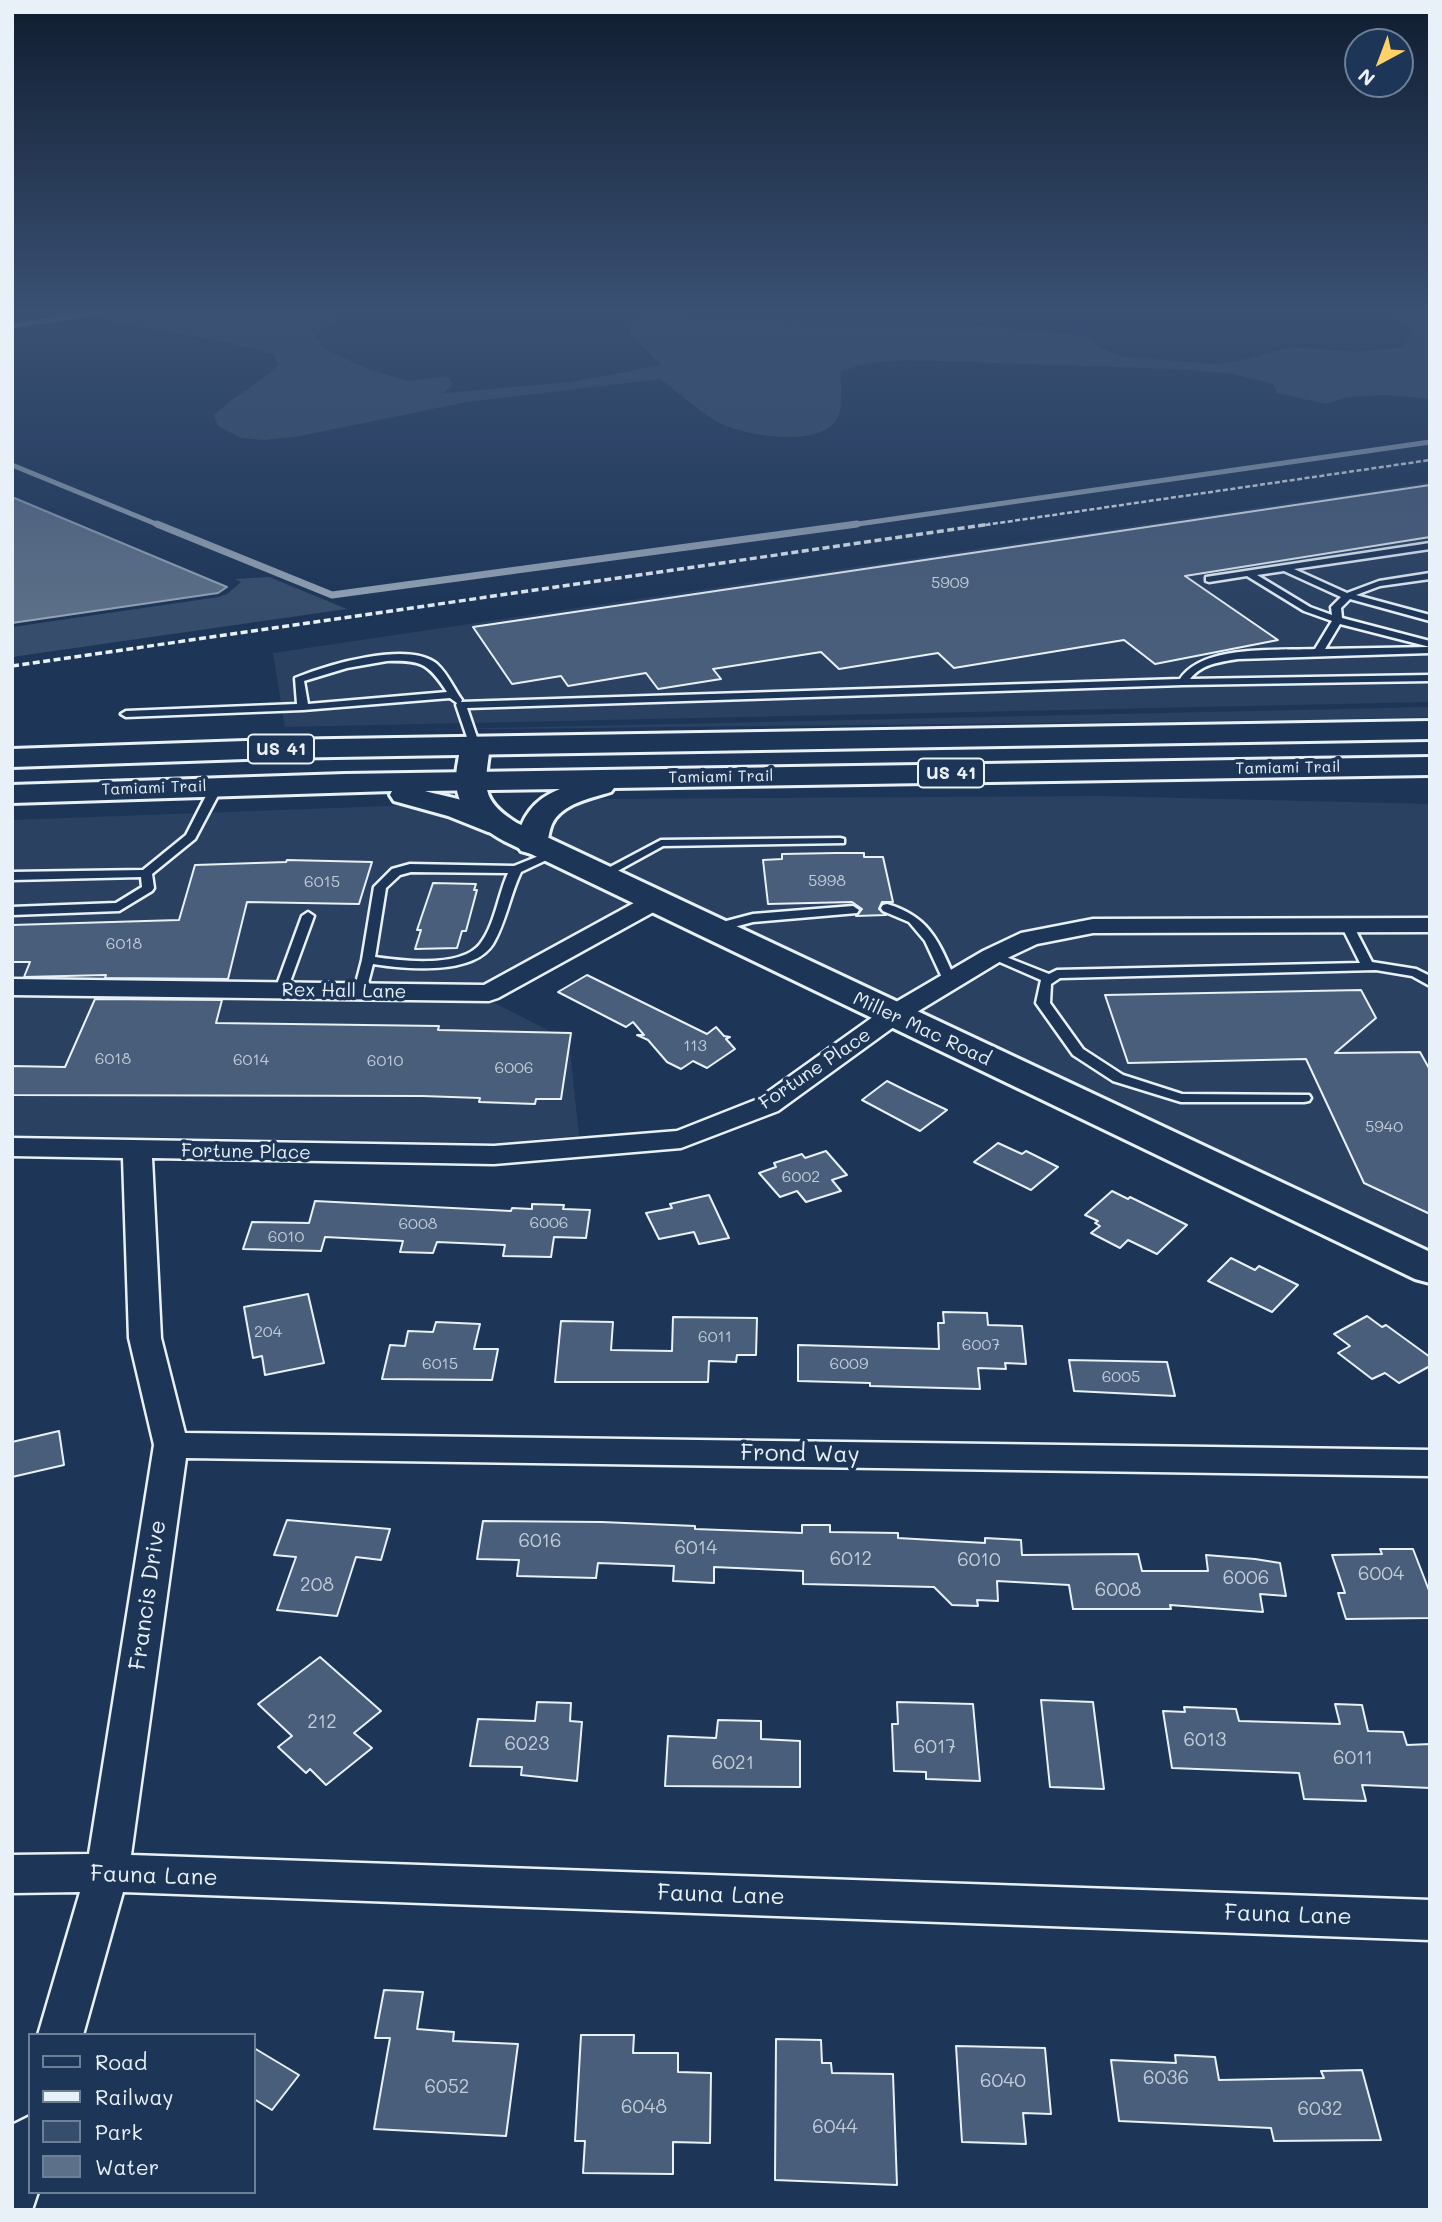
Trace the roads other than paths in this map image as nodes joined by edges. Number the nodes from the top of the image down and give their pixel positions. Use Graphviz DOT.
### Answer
graph roads {
  1 [pos="1430,547"];
  2 [pos="1287,569"];
  3 [pos="1250,574"];
  4 [pos="1430,576"];
  5 [pos="1209,579"];
  6 [pos="1345,594"];
  7 [pos="1430,618"];
  8 [pos="1337,620"];
  9 [pos="1430,644"];
  10 [pos="1430,650"];
  11 [pos="1318,652"];
  12 [pos="1430,678"];
  13 [pos="1183,682"];
  14 [pos="453,695"];
  15 [pos="461,705"];
  16 [pos="303,707"];
  17 [pos="126,714"];
  18 [pos="1430,730"];
  19 [pos="12,758"];
  20 [pos="474,763"];
  21 [pos="1430,766"];
  22 [pos="628,778"];
  23 [pos="345,783"];
  24 [pos="217,786"];
  25 [pos="12,794"];
  26 [pos="499,825"];
  27 [pos="840,841"];
  28 [pos="533,856"];
  29 [pos="146,873"];
  30 [pos="12,876"];
  31 [pos="598,876"];
  32 [pos="652,903"];
  33 [pos="887,908"];
  34 [pos="853,910"];
  35 [pos="12,911"];
  36 [pos="309,916"];
  37 [pos="1348,925"];
  38 [pos="1430,925"];
  39 [pos="710,930"];
  40 [pos="992,956"];
  41 [pos="368,960"];
  42 [pos="1368,966"];
  43 [pos="1049,979"];
  44 [pos="950,981"];
  45 [pos="1430,982"];
  46 [pos="12,987"];
  47 [pos="281,990"];
  48 [pos="360,991"];
  49 [pos="893,1015"];
  50 [pos="1304,1098"];
  51 [pos="12,1147"];
  52 [pos="136,1151"];
  53 [pos="1430,1269"];
  54 [pos="171,1445"];
  55 [pos="1430,1463"];
  56 [pos="107,1873"];
  57 [pos="12,1874"];
  58 [pos="1430,1920"];
  59 [pos="61,2033"];
  60 [pos="28,2146"];
  61 [pos="12,2200"];
  1 -- 2 [label="lane"];
  2 -- 3 [label="lane"];
  2 -- 6 [label="lane"];
  3 -- 5 [label="lane"];
  3 -- 8 [label="lane"];
  4 -- 6 [label="lane"];
  6 -- 7 [label="lane"];
  6 -- 8 [label="lane"];
  8 -- 9 [label="lane"];
  8 -- 11 [label="lane"];
  10 -- 11 [label="lane"];
  11 -- 13 [label="lane"];
  12 -- 13 [label="lane"];
  13 -- 15 [label="lane"];
  14 -- 15 [label="lane"];
  14 -- 16 [label="lane"];
  14 -- 16 [label="lane"];
  15 -- 20 [label="lane"];
  16 -- 17 [label="lane"];
  18 -- 20 [label="main road, Tamiami Trail / US 41"];
  19 -- 20 [label="main road, Tamiami Trail / US 41"];
  20 -- 22 [label="main road, Tamiami Trail / US 41"];
  20 -- 23 [label="main road, Tamiami Trail / US 41"];
  20 -- 26 [label="main road, Miller Mac Road"];
  21 -- 22 [label="main road, Tamiami Trail / US 41"];
  22 -- 28 [label="main road"];
  23 -- 24 [label="main road, Tamiami Trail / US 41"];
  23 -- 26 [label="main road"];
  24 -- 25 [label="main road, Tamiami Trail / US 41"];
  24 -- 29 [label="lane"];
  26 -- 28 [label="main road, Miller Mac Road"];
  27 -- 31 [label="lane"];
  28 -- 31 [label="main road, Miller Mac Road"];
  28 -- 41 [label="lane"];
  28 -- 41 [label="lane"];
  29 -- 30 [label="lane"];
  29 -- 35 [label="lane"];
  31 -- 32 [label="main road, Miller Mac Road"];
  32 -- 39 [label="main road, Miller Mac Road"];
  32 -- 48 [label="street, Rex Hall Lane"];
  33 -- 44 [label="lane"];
  34 -- 39 [label="lane"];
  36 -- 47 [label="lane"];
  37 -- 38 [label="street, Fortune Place"];
  37 -- 40 [label="street, Fortune Place"];
  37 -- 42 [label="lane"];
  39 -- 49 [label="main road, Miller Mac Road"];
  40 -- 43 [label="lane"];
  40 -- 44 [label="street, Fortune Place"];
  41 -- 48 [label="lane"];
  42 -- 43 [label="lane"];
  42 -- 45 [label="lane"];
  43 -- 50 [label="lane"];
  44 -- 49 [label="street, Fortune Place"];
  46 -- 47 [label="street, Rex Hall Lane"];
  47 -- 48 [label="street, Rex Hall Lane"];
  49 -- 52 [label="street, Fortune Place"];
  49 -- 53 [label="main road, Miller Mac Road"];
  51 -- 52 [label="street, Fortune Place"];
  52 -- 54 [label="street, Francis Drive"];
  54 -- 55 [label="street, Frond Way"];
  54 -- 56 [label="street, Francis Drive"];
  56 -- 57 [label="street, Fauna Lane"];
  56 -- 58 [label="street, Fauna Lane"];
  56 -- 59 [label="street, Francis Drive"];
  60 -- 61 [label="street"];
}
